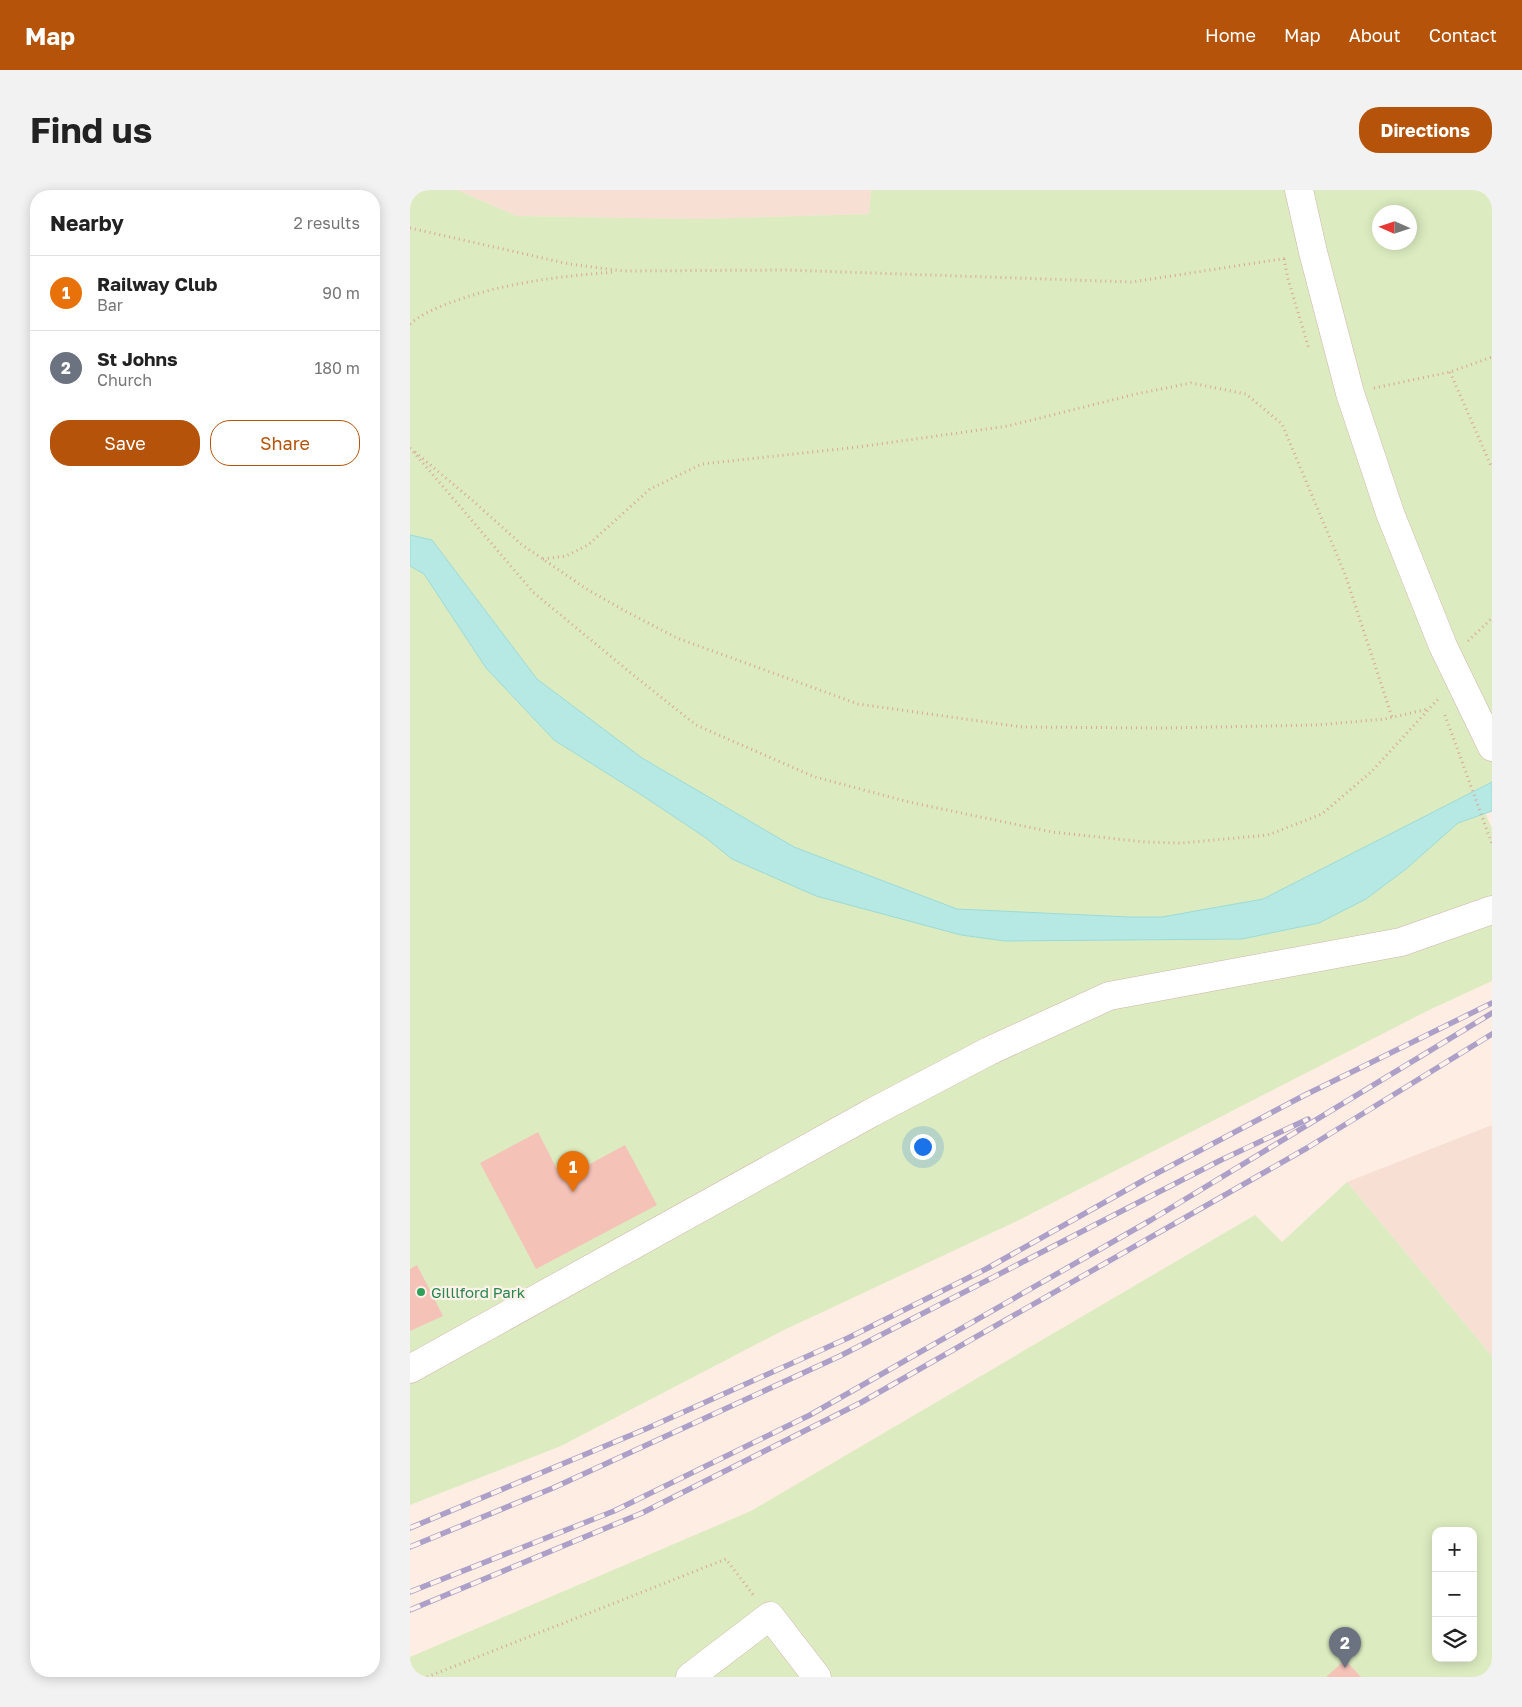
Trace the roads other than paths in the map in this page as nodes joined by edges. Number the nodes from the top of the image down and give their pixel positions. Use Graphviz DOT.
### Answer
graph roads {
  1 [pos="1299,190"];
  2 [pos="1492,747"];
  3 [pos="1492,910"];
  4 [pos="410,1369"];
  5 [pos="690,1677"];
  6 [pos="817,1677"];
  1 -- 2 [label="street"];
  3 -- 4 [label="street"];
  5 -- 6 [label="street"];
}
